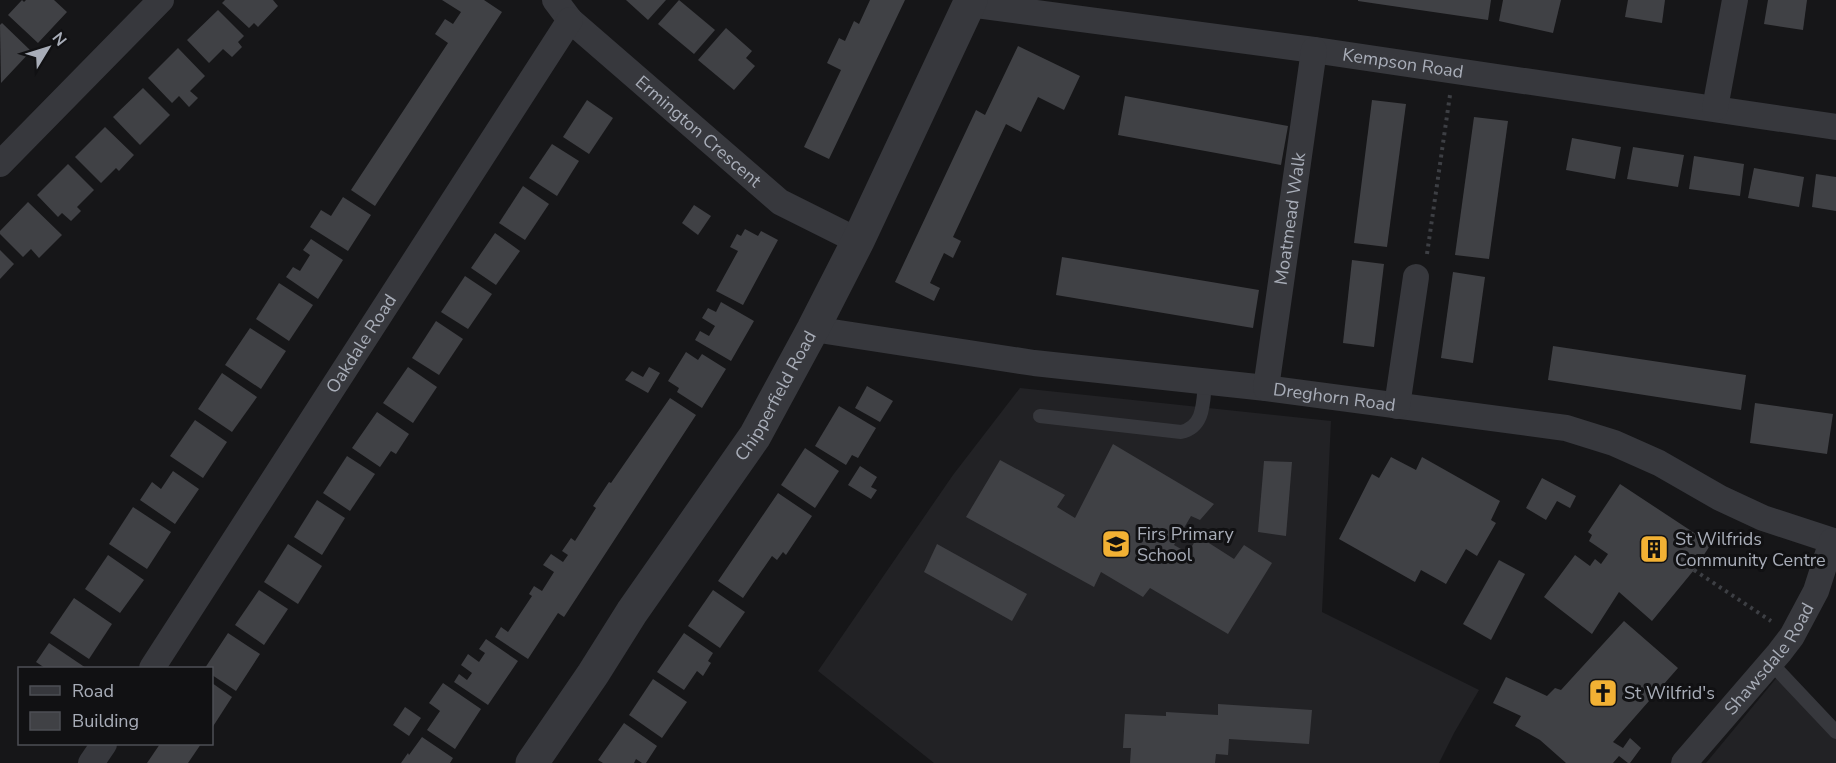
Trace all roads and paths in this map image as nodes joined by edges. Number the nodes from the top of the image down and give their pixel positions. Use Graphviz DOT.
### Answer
graph roads {
  1 [pos="161,0"];
  2 [pos="1735,0"];
  3 [pos="970,2"];
  4 [pos="562,10"];
  5 [pos="1314,50"];
  6 [pos="1454,70"];
  7 [pos="1715,108"];
  8 [pos="1836,127"];
  9 [pos="0,164"];
  10 [pos="858,241"];
  11 [pos="1416,277"];
  12 [pos="813,329"];
  13 [pos="1205,382"];
  14 [pos="1266,388"];
  15 [pos="1397,406"];
  16 [pos="1040,416"];
  17 [pos="1834,542"];
  18 [pos="1694,570"];
  19 [pos="1792,636"];
  20 [pos="1771,663"];
  21 [pos="153,667"];
  22 [pos="1836,732"];
  23 [pos="103,745"];
  24 [pos="91,763"];
  25 [pos="532,763"];
  26 [pos="1684,763"];
  1 -- 9 [label="street"];
  2 -- 7 [label="street"];
  3 -- 5 [label="street, Kempson Road"];
  3 -- 10 [label="street, Chipperfield Road"];
  4 -- 10 [label="street, Ermington Crescent"];
  4 -- 21 [label="street, Oakdale Road"];
  5 -- 6 [label="street, Kempson Road"];
  5 -- 14 [label="street, Moatmead Walk"];
  6 -- 7 [label="street, Kempson Road"];
  6 -- 11 [label="path"];
  7 -- 8 [label="street, Kempson Road"];
  10 -- 12 [label="street, Chipperfield Road"];
  11 -- 15 [label="street"];
  12 -- 13 [label="street, Dreghorn Road"];
  12 -- 25 [label="street, Chipperfield Road"];
  13 -- 14 [label="street, Dreghorn Road"];
  13 -- 16 [label="lane"];
  14 -- 15 [label="street, Dreghorn Road"];
  15 -- 17 [label="street, Dreghorn Road"];
  17 -- 19 [label="street, Shawsdale Road"];
  18 -- 19 [label="path"];
  19 -- 20 [label="street, Shawsdale Road"];
  20 -- 22 [label="lane"];
  20 -- 26 [label="street, Shawsdale Road"];
  23 -- 24 [label="street"];
}
